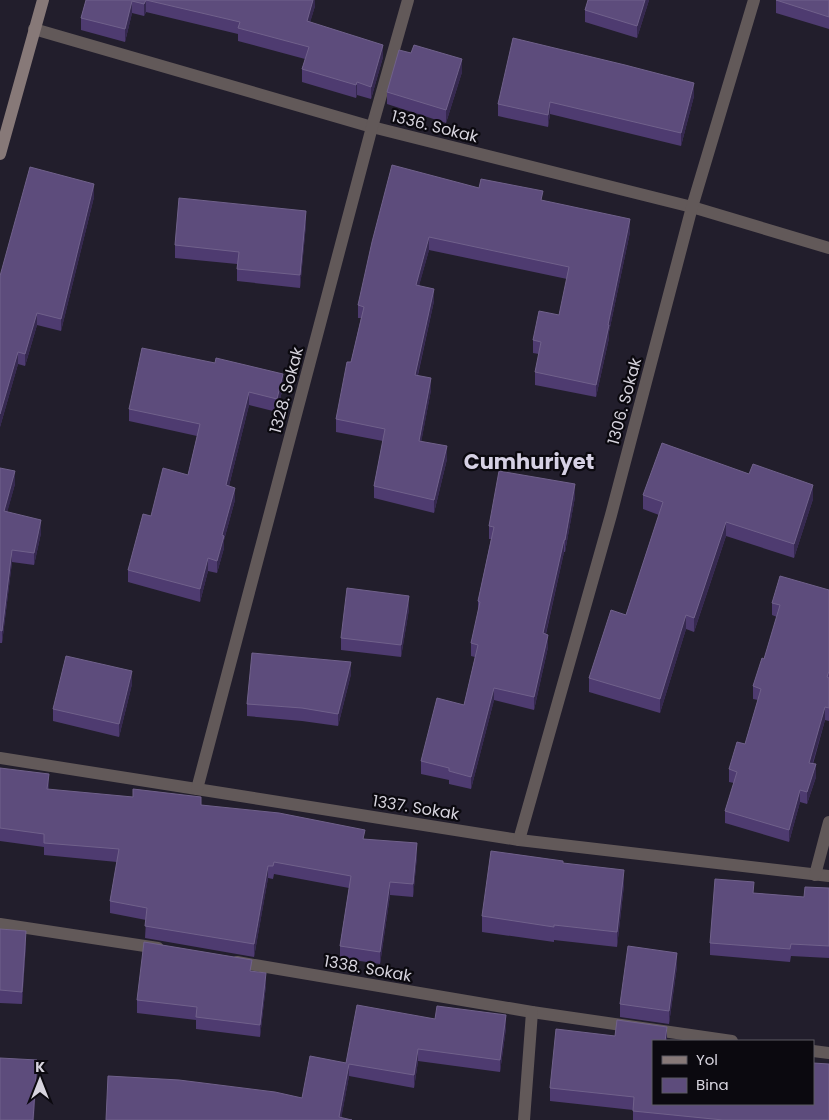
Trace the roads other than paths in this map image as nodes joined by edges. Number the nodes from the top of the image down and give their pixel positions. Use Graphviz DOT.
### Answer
graph roads {
  1 [pos="43,0"];
  2 [pos="408,0"];
  3 [pos="754,0"];
  4 [pos="34,30"];
  5 [pos="372,127"];
  6 [pos="0,154"];
  7 [pos="692,207"];
  8 [pos="829,248"];
  9 [pos="0,758"];
  10 [pos="197,789"];
  11 [pos="829,822"];
  12 [pos="519,840"];
  13 [pos="815,875"];
  14 [pos="829,876"];
  15 [pos="0,924"];
  16 [pos="173,951"];
  17 [pos="222,959"];
  18 [pos="532,1012"];
  19 [pos="725,1040"];
  20 [pos="814,1051"];
  21 [pos="829,1053"];
  22 [pos="524,1120"];
  1 -- 4 [label="street"];
  2 -- 5 [label="street, 1328. Sokak"];
  3 -- 7 [label="street, 1306. Sokak"];
  4 -- 5 [label="street, 1336. Sokak"];
  4 -- 6 [label="street"];
  5 -- 7 [label="street, 1336. Sokak"];
  5 -- 10 [label="street, 1328. Sokak"];
  7 -- 8 [label="street, 1336. Sokak"];
  7 -- 12 [label="street, 1306. Sokak"];
  9 -- 10 [label="street, 1337. Sokak"];
  10 -- 12 [label="street, 1337. Sokak"];
  11 -- 13 [label="street"];
  12 -- 13 [label="street, 1337. Sokak"];
  13 -- 14 [label="street, 1337. Sokak"];
  15 -- 16 [label="street"];
  17 -- 18 [label="street, 1338. Sokak"];
  18 -- 19 [label="street, 1338. Sokak"];
  18 -- 22 [label="street"];
  20 -- 21 [label="street"];
}
